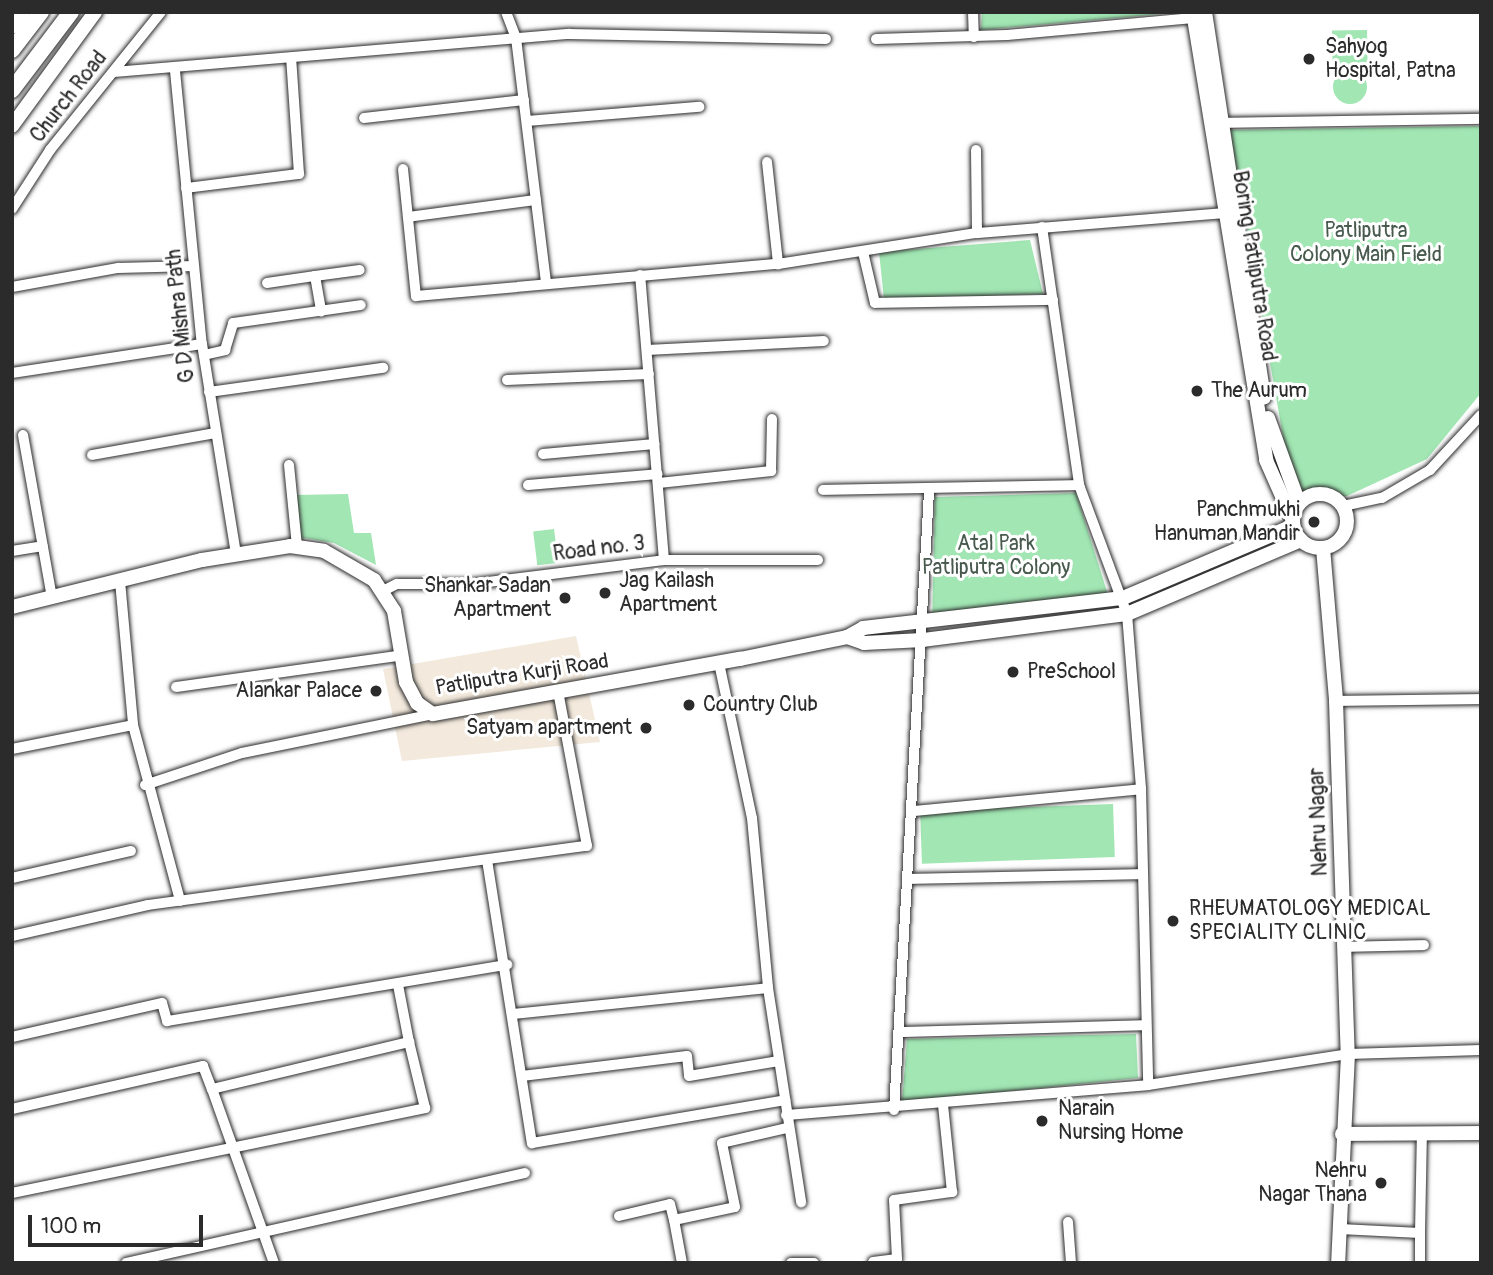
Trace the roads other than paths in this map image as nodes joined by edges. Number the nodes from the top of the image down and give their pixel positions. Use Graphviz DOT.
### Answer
graph roads {
  1 [pos="23,12"];
  2 [pos="41,12"];
  3 [pos="71,12"];
  4 [pos="95,12"];
  5 [pos="161,12"];
  6 [pos="506,12"];
  7 [pos="973,12"];
  8 [pos="1197,14"];
  9 [pos="12,27"];
  10 [pos="974,37"];
  11 [pos="516,38"];
  12 [pos="826,39"];
  13 [pos="876,39"];
  14 [pos="12,50"];
  15 [pos="291,58"];
  16 [pos="175,71"];
  17 [pos="114,72"];
  18 [pos="12,90"];
  19 [pos="524,100"];
  20 [pos="699,107"];
  21 [pos="364,118"];
  22 [pos="1481,119"];
  23 [pos="527,121"];
  24 [pos="1215,123"];
  25 [pos="12,125"];
  26 [pos="975,150"];
  27 [pos="767,162"];
  28 [pos="403,169"];
  29 [pos="12,188"];
  30 [pos="186,188"];
  31 [pos="23,195"];
  32 [pos="536,200"];
  33 [pos="12,209"];
  34 [pos="1223,213"];
  35 [pos="408,217"];
  36 [pos="1042,227"];
  37 [pos="977,233"];
  38 [pos="863,251"];
  39 [pos="778,264"];
  40 [pos="194,266"];
  41 [pos="360,270"];
  42 [pos="640,275"];
  43 [pos="315,276"];
  44 [pos="267,283"];
  45 [pos="546,283"];
  46 [pos="12,287"];
  47 [pos="1052,300"];
  48 [pos="361,305"];
  49 [pos="321,311"];
  50 [pos="1249,335"];
  51 [pos="824,341"];
  52 [pos="203,349"];
  53 [pos="647,350"];
  54 [pos="383,368"];
  55 [pos="12,373"];
  56 [pos="649,374"];
  57 [pos="507,380"];
  58 [pos="209,392"];
  59 [pos="1481,415"];
  60 [pos="772,419"];
  61 [pos="216,433"];
  62 [pos="23,435"];
  63 [pos="655,444"];
  64 [pos="92,454"];
  65 [pos="543,454"];
  66 [pos="289,465"];
  67 [pos="658,479"];
  68 [pos="528,485"];
  69 [pos="1079,485"];
  70 [pos="823,490"];
  71 [pos="929,492"];
  72 [pos="1299,503"];
  73 [pos="1343,506"];
  74 [pos="1293,523"];
  75 [pos="1301,540"];
  76 [pos="43,546"];
  77 [pos="297,547"];
  78 [pos="1323,548"];
  79 [pos="12,551"];
  80 [pos="236,555"];
  81 [pos="664,560"];
  82 [pos="818,560"];
  83 [pos="120,581"];
  84 [pos="381,592"];
  85 [pos="52,598"];
  86 [pos="1123,598"];
  87 [pos="12,607"];
  88 [pos="1127,614"];
  89 [pos="923,623"];
  90 [pos="847,637"];
  91 [pos="923,640"];
  92 [pos="403,655"];
  93 [pos="719,663"];
  94 [pos="176,687"];
  95 [pos="558,691"];
  96 [pos="1481,699"];
  97 [pos="1336,701"];
  98 [pos="433,714"];
  99 [pos="134,725"];
  100 [pos="12,749"];
  101 [pos="145,785"];
  102 [pos="1141,789"];
  103 [pos="914,811"];
  104 [pos="131,851"];
  105 [pos="487,860"];
  106 [pos="1143,874"];
  107 [pos="12,878"];
  108 [pos="910,879"];
  109 [pos="180,901"];
  110 [pos="12,936"];
  111 [pos="1424,945"];
  112 [pos="1344,947"];
  113 [pos="507,965"];
  114 [pos="398,985"];
  115 [pos="768,988"];
  116 [pos="513,1014"];
  117 [pos="1146,1024"];
  118 [pos="900,1032"];
  119 [pos="12,1037"];
  120 [pos="409,1042"];
  121 [pos="1481,1050"];
  122 [pos="1348,1054"];
  123 [pos="779,1061"];
  124 [pos="522,1076"];
  125 [pos="1148,1085"];
  126 [pos="212,1088"];
  127 [pos="785,1100"];
  128 [pos="943,1105"];
  129 [pos="12,1109"];
  130 [pos="894,1110"];
  131 [pos="786,1115"];
  132 [pos="787,1128"];
  133 [pos="1422,1133"];
  134 [pos="1481,1133"];
  135 [pos="1342,1134"];
  136 [pos="232,1146"];
  137 [pos="525,1173"];
  138 [pos="12,1193"];
  139 [pos="801,1202"];
  140 [pos="619,1216"];
  141 [pos="674,1220"];
  142 [pos="1068,1223"];
  143 [pos="1340,1229"];
  144 [pos="265,1230"];
  145 [pos="1420,1233"];
  146 [pos="126,1263"];
  147 [pos="274,1263"];
  148 [pos="682,1263"];
  149 [pos="791,1263"];
  150 [pos="814,1263"];
  151 [pos="872,1263"];
  152 [pos="1071,1263"];
  153 [pos="1338,1263"];
  154 [pos="1420,1263"];
  1 -- 9 [label="street"];
  2 -- 14 [label="main road"];
  3 -- 18 [label="main road"];
  4 -- 25 [label="street"];
  5 -- 17 [label="street, Church Road"];
  6 -- 11 [label="street"];
  7 -- 10 [label="street"];
  8 -- 10 [label="street"];
  8 -- 24 [label="street, Boring Patliputra Road"];
  10 -- 13 [label="street"];
  11 -- 12 [label="street"];
  11 -- 15 [label="street"];
  11 -- 19 [label="street"];
  15 -- 16 [label="street"];
  15 -- 30 [label="street"];
  16 -- 17 [label="street"];
  16 -- 30 [label="street, G D Mishra Path"];
  17 -- 31 [label="street, Church Road"];
  19 -- 21 [label="street"];
  19 -- 23 [label="street"];
  20 -- 23 [label="street"];
  22 -- 24 [label="street"];
  23 -- 32 [label="street"];
  24 -- 34 [label="street, Boring Patliputra Road"];
  24 -- 50 [label="street, Boring Patliputra Road"];
  26 -- 37 [label="street"];
  27 -- 39 [label="street"];
  28 -- 35 [label="street"];
  29 -- 31 [label="street"];
  30 -- 40 [label="street, G D Mishra Path"];
  31 -- 33 [label="street, Church Road"];
  32 -- 35 [label="street"];
  32 -- 45 [label="street"];
  34 -- 36 [label="street"];
  34 -- 50 [label="street, Boring Patliputra Road"];
  35 -- 45 [label="street"];
  36 -- 37 [label="street"];
  36 -- 47 [label="street"];
  37 -- 38 [label="street"];
  38 -- 39 [label="street"];
  38 -- 47 [label="street"];
  39 -- 42 [label="street"];
  40 -- 46 [label="street"];
  40 -- 52 [label="street, G D Mishra Path"];
  41 -- 43 [label="street"];
  42 -- 45 [label="street"];
  42 -- 53 [label="street, Road no. 3"];
  43 -- 44 [label="street"];
  43 -- 49 [label="street"];
  47 -- 69 [label="street"];
  48 -- 49 [label="street"];
  49 -- 52 [label="street"];
  50 -- 72 [label="street, Boring Patliputra Road"];
  50 -- 74 [label="street, Boring Patliputra Road"];
  51 -- 53 [label="street"];
  52 -- 55 [label="street"];
  52 -- 58 [label="street, G D Mishra Path"];
  53 -- 56 [label="street, Road no. 3"];
  54 -- 58 [label="street"];
  56 -- 57 [label="street"];
  56 -- 63 [label="street, Road no. 3"];
  58 -- 61 [label="street, G D Mishra Path"];
  59 -- 73 [label="street"];
  60 -- 67 [label="street"];
  61 -- 64 [label="street"];
  61 -- 80 [label="street, G D Mishra Path"];
  62 -- 76 [label="street"];
  63 -- 65 [label="street"];
  63 -- 67 [label="street, Road no. 3"];
  66 -- 77 [label="street"];
  67 -- 68 [label="street"];
  67 -- 81 [label="street, Road no. 3"];
  69 -- 71 [label="street"];
  69 -- 86 [label="street"];
  70 -- 71 [label="street"];
  71 -- 89 [label="street"];
  72 -- 73 [label="street"];
  72 -- 74 [label="street"];
  73 -- 78 [label="street"];
  74 -- 75 [label="street"];
  74 -- 86 [label="street, Patliputra Kurji Road"];
  75 -- 78 [label="street"];
  75 -- 88 [label="street, Patliputra Kurji Road"];
  76 -- 79 [label="street"];
  76 -- 85 [label="street"];
  77 -- 80 [label="street, Patliputra Kurji Road"];
  77 -- 84 [label="street, Patliputra Kurji Road"];
  78 -- 97 [label="street, Nehru Nagar"];
  80 -- 83 [label="street, Patliputra Kurji Road"];
  81 -- 82 [label="street"];
  81 -- 84 [label="street, Road no. 3"];
  83 -- 85 [label="street, Patliputra Kurji Road"];
  83 -- 99 [label="street"];
  84 -- 92 [label="street, Patliputra Kurji Road"];
  85 -- 87 [label="street, Patliputra Kurji Road"];
  86 -- 88 [label="street"];
  86 -- 89 [label="street, Patliputra Kurji Road"];
  88 -- 91 [label="street, Patliputra Kurji Road"];
  88 -- 102 [label="street"];
  89 -- 90 [label="street, Patliputra Kurji Road"];
  89 -- 91 [label="street"];
  90 -- 91 [label="street, Patliputra Kurji Road"];
  90 -- 93 [label="street, Patliputra Kurji Road"];
  91 -- 103 [label="street"];
  92 -- 94 [label="street"];
  92 -- 98 [label="street, Patliputra Kurji Road"];
  93 -- 95 [label="street, Patliputra Kurji Road"];
  93 -- 115 [label="street"];
  95 -- 98 [label="street, Patliputra Kurji Road"];
  95 -- 105 [label="street"];
  96 -- 97 [label="street"];
  97 -- 112 [label="street, Nehru Nagar"];
  98 -- 101 [label="street"];
  99 -- 100 [label="street"];
  99 -- 101 [label="street"];
  101 -- 109 [label="street"];
  102 -- 103 [label="street"];
  102 -- 106 [label="street"];
  103 -- 108 [label="street"];
  104 -- 107 [label="street"];
  105 -- 109 [label="street"];
  105 -- 113 [label="street"];
  106 -- 108 [label="street"];
  106 -- 117 [label="street"];
  108 -- 118 [label="street"];
  109 -- 110 [label="street"];
  111 -- 112 [label="street"];
  112 -- 122 [label="street, Nehru Nagar"];
  113 -- 114 [label="street"];
  113 -- 116 [label="street"];
  114 -- 119 [label="street"];
  114 -- 120 [label="street"];
  115 -- 116 [label="street"];
  115 -- 123 [label="street"];
  116 -- 124 [label="street"];
  117 -- 118 [label="street"];
  117 -- 125 [label="street"];
  118 -- 130 [label="street"];
  120 -- 126 [label="street"];
  120 -- 136 [label="street"];
  121 -- 122 [label="street"];
  122 -- 125 [label="street"];
  122 -- 135 [label="street, Nehru Nagar"];
  123 -- 124 [label="street"];
  123 -- 127 [label="street"];
  124 -- 127 [label="street"];
  125 -- 128 [label="street"];
  126 -- 129 [label="street"];
  126 -- 136 [label="street"];
  127 -- 131 [label="street"];
  128 -- 130 [label="street"];
  128 -- 151 [label="street"];
  130 -- 131 [label="street"];
  131 -- 132 [label="street"];
  132 -- 139 [label="street"];
  132 -- 141 [label="street"];
  133 -- 134 [label="street"];
  133 -- 135 [label="street"];
  133 -- 145 [label="street"];
  135 -- 143 [label="street, Nehru Nagar"];
  136 -- 138 [label="street"];
  136 -- 144 [label="street"];
  137 -- 144 [label="street"];
  140 -- 141 [label="street"];
  141 -- 148 [label="street"];
  142 -- 152 [label="street"];
  143 -- 145 [label="street"];
  143 -- 153 [label="street, Nehru Nagar"];
  144 -- 146 [label="street"];
  144 -- 147 [label="street"];
  145 -- 154 [label="street"];
  149 -- 150 [label="street"];
}
